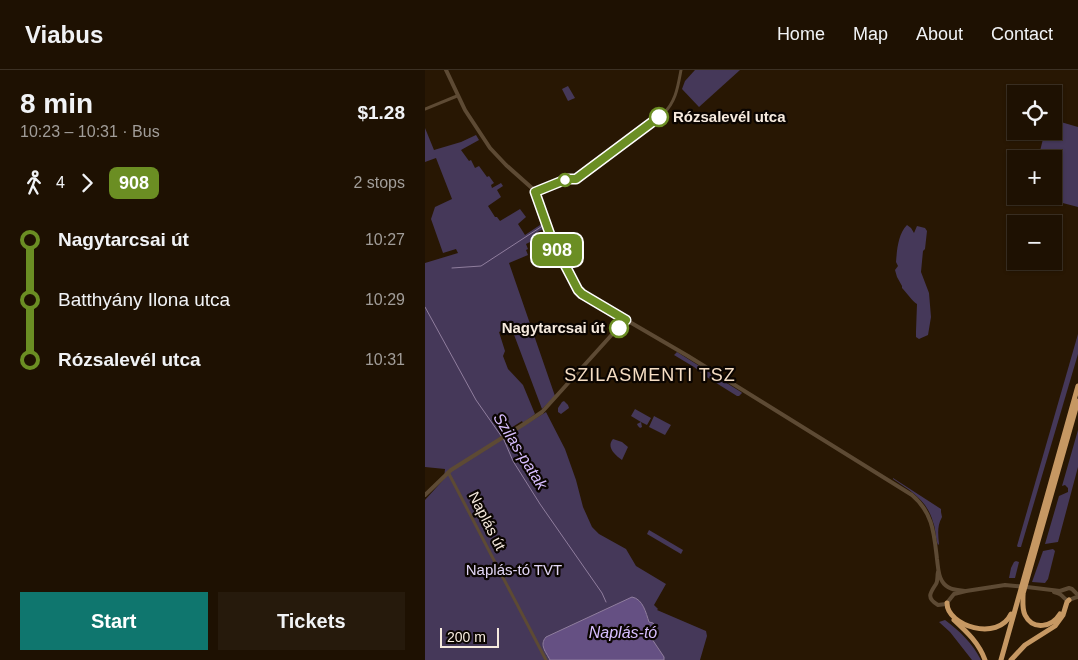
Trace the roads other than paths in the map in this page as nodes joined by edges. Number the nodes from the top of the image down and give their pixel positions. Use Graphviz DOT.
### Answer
graph roads {
  1 [pos="446,70"];
  2 [pos="681,70"];
  3 [pos="457,96"];
  4 [pos="425,109"];
  5 [pos="535,192"];
  6 [pos="626,320"];
  7 [pos="1078,386"];
  8 [pos="1078,401"];
  9 [pos="448,472"];
  10 [pos="425,496"];
  11 [pos="938,569"];
  12 [pos="944,584"];
  13 [pos="935,586"];
  14 [pos="949,588"];
  15 [pos="1064,590"];
  16 [pos="966,591"];
  17 [pos="1051,591"];
  18 [pos="1023,594"];
  19 [pos="951,597"];
  20 [pos="1071,597"];
  21 [pos="1017,602"];
  22 [pos="947,603"];
  23 [pos="941,605"];
  24 [pos="546,660"];
  25 [pos="985,660"];
  26 [pos="1003,660"];
  27 [pos="1011,660"];
  1 -- 3 [label="main road"];
  2 -- 5 [label="street"];
  3 -- 4 [label="street"];
  3 -- 5 [label="main road"];
  5 -- 6 [label="main road"];
  6 -- 9 [label="main road"];
  6 -- 11 [label="main road"];
  7 -- 21 [label="highway"];
  8 -- 18 [label="highway"];
  9 -- 10 [label="main road"];
  9 -- 24 [label="street, Naplás út"];
  11 -- 12 [label="main road"];
  11 -- 13 [label="main road"];
  12 -- 13 [label="main road"];
  12 -- 14 [label="main road"];
  13 -- 23 [label="main road"];
  14 -- 16 [label="main road"];
  14 -- 19 [label="main road"];
  15 -- 17 [label="main road"];
  15 -- 20 [label="main road"];
  15 -- 20 [label="main road"];
  16 -- 17 [label="main road"];
  16 -- 19 [label="main road"];
  17 -- 20 [label="main road"];
  18 -- 20 [label="highway"];
  18 -- 26 [label="highway"];
  19 -- 22 [label="main road"];
  20 -- 27 [label="highway"];
  21 -- 22 [label="highway"];
  21 -- 26 [label="highway"];
  22 -- 23 [label="main road"];
  23 -- 25 [label="highway"];
}
